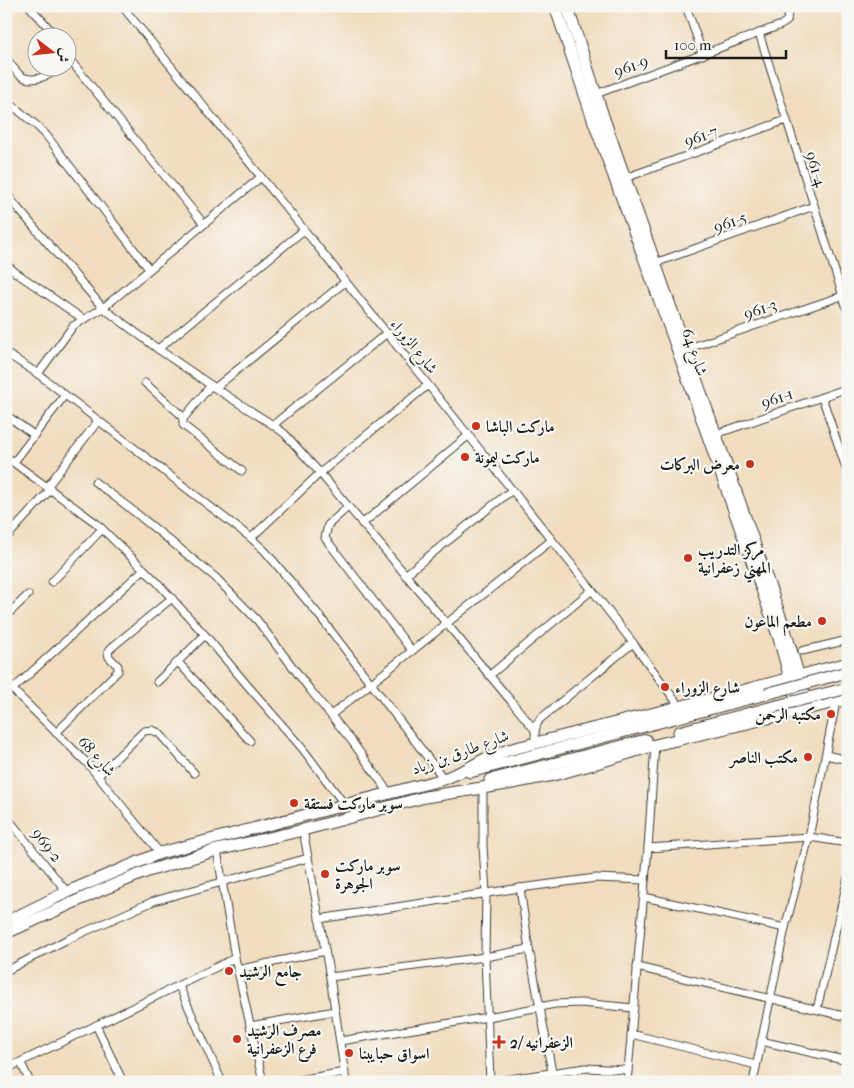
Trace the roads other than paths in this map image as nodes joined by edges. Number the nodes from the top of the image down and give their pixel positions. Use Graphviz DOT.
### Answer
graph roads {
  1 [pos="29,6"];
  2 [pos="122,6"];
  3 [pos="555,6"];
  4 [pos="566,6"];
  5 [pos="686,6"];
  6 [pos="786,6"];
  7 [pos="49,28"];
  8 [pos="759,33"];
  9 [pos="703,55"];
  10 [pos="6,60"];
  11 [pos="78,70"];
  12 [pos="28,77"];
  13 [pos="596,94"];
  14 [pos="6,100"];
  15 [pos="786,120"];
  16 [pos="261,177"];
  17 [pos="625,178"];
  18 [pos="6,192"];
  19 [pos="814,206"];
  20 [pos="204,224"];
  21 [pos="304,230"];
  22 [pos="655,263"];
  23 [pos="6,264"];
  24 [pos="150,270"];
  25 [pos="345,282"];
  26 [pos="842,296"];
  27 [pos="103,308"];
  28 [pos="848,312"];
  29 [pos="83,319"];
  30 [pos="387,334"];
  31 [pos="158,349"];
  32 [pos="686,349"];
  33 [pos="6,353"];
  34 [pos="38,374"];
  35 [pos="145,383"];
  36 [pos="428,385"];
  37 [pos="213,386"];
  38 [pos="848,388"];
  39 [pos="65,395"];
  40 [pos="822,397"];
  41 [pos="6,415"];
  42 [pos="183,419"];
  43 [pos="98,420"];
  44 [pos="273,425"];
  45 [pos="716,434"];
  46 [pos="34,436"];
  47 [pos="468,436"];
  48 [pos="6,457"];
  49 [pos="14,462"];
  50 [pos="242,470"];
  51 [pos="320,473"];
  52 [pos="848,474"];
  53 [pos="95,482"];
  54 [pos="49,488"];
  55 [pos="512,490"];
  56 [pos="348,507"];
  57 [pos="362,524"];
  58 [pos="102,529"];
  59 [pos="6,538"];
  60 [pos="251,538"];
  61 [pos="552,540"];
  62 [pos="144,569"];
  63 [pos="405,575"];
  64 [pos="52,582"];
  65 [pos="592,590"];
  66 [pos="28,595"];
  67 [pos="172,598"];
  68 [pos="6,616"];
  69 [pos="447,624"];
  70 [pos="206,635"];
  71 [pos="848,640"];
  72 [pos="633,643"];
  73 [pos="412,651"];
  74 [pos="802,651"];
  75 [pos="178,662"];
  76 [pos="847,669"];
  77 [pos="490,675"];
  78 [pos="794,677"];
  79 [pos="156,682"];
  80 [pos="6,683"];
  81 [pos="371,683"];
  82 [pos="848,688"];
  83 [pos="12,689"];
  84 [pos="848,699"];
  85 [pos="836,702"];
  86 [pos="680,707"];
  87 [pos="804,710"];
  88 [pos="331,715"];
  89 [pos="534,730"];
  90 [pos="56,732"];
  91 [pos="250,741"];
  92 [pos="535,744"];
  93 [pos="655,745"];
  94 [pos="826,755"];
  95 [pos="848,760"];
  96 [pos="194,773"];
  97 [pos="98,776"];
  98 [pos="444,779"];
  99 [pos="483,788"];
  100 [pos="389,793"];
  101 [pos="425,797"];
  102 [pos="345,805"];
  103 [pos="6,816"];
  104 [pos="303,830"];
  105 [pos="809,838"];
  106 [pos="848,843"];
  107 [pos="648,848"];
  108 [pos="217,850"];
  109 [pos="160,853"];
  110 [pos="308,858"];
  111 [pos="848,878"];
  112 [pos="645,880"];
  113 [pos="222,882"];
  114 [pos="520,888"];
  115 [pos="67,892"];
  116 [pos="486,893"];
  117 [pos="644,897"];
  118 [pos="319,919"];
  119 [pos="6,922"];
  120 [pos="785,928"];
  121 [pos="6,933"];
  122 [pos="529,949"];
  123 [pos="325,951"];
  124 [pos="485,957"];
  125 [pos="235,958"];
  126 [pos="637,967"];
  127 [pos="237,970"];
  128 [pos="6,971"];
  129 [pos="330,977"];
  130 [pos="179,986"];
  131 [pos="770,998"];
  132 [pos="540,1008"];
  133 [pos="634,1008"];
  134 [pos="817,1010"];
  135 [pos="335,1011"];
  136 [pos="488,1017"];
  137 [pos="848,1017"];
  138 [pos="96,1025"];
  139 [pos="250,1026"];
  140 [pos="631,1034"];
  141 [pos="761,1041"];
  142 [pos="340,1042"];
  143 [pos="848,1061"];
  144 [pos="22,1063"];
  145 [pos="756,1065"];
  146 [pos="6,1069"];
  147 [pos="628,1070"];
  148 [pos="345,1072"];
  149 [pos="552,1072"];
  150 [pos="30,1082"];
  151 [pos="123,1082"];
  152 [pos="222,1082"];
  153 [pos="263,1082"];
  154 [pos="287,1082"];
  155 [pos="346,1082"];
  156 [pos="490,1082"];
  157 [pos="627,1082"];
  158 [pos="753,1082"];
  1 -- 7 [label="street"];
  2 -- 16 [label="street, شارع الزوراء"];
  3 -- 78 [label="main road, شارع 64"];
  4 -- 13 [label="main road, شارع 64"];
  5 -- 9 [label="street"];
  6 -- 8 [label="street, 961-9"];
  8 -- 9 [label="street, 961-9"];
  8 -- 15 [label="street, 961-4"];
  9 -- 13 [label="street, 961-9"];
  10 -- 12 [label="street"];
  11 -- 20 [label="street"];
  13 -- 17 [label="main road, شارع 64"];
  14 -- 24 [label="street"];
  15 -- 17 [label="street, 961-7"];
  15 -- 19 [label="street, 961-4"];
  16 -- 20 [label="street"];
  16 -- 21 [label="street, شارع الزوراء"];
  17 -- 22 [label="main road, شارع 64"];
  18 -- 27 [label="street"];
  19 -- 22 [label="street, 961-5"];
  19 -- 26 [label="street, 961-4"];
  20 -- 24 [label="street"];
  21 -- 25 [label="street, شارع الزوراء"];
  21 -- 31 [label="street"];
  22 -- 32 [label="main road, شارع 64"];
  23 -- 29 [label="street"];
  24 -- 27 [label="street"];
  25 -- 30 [label="street, شارع الزوراء"];
  25 -- 37 [label="street"];
  26 -- 28 [label="street, 961-4"];
  26 -- 32 [label="street, 961-3"];
  27 -- 29 [label="street"];
  27 -- 31 [label="street"];
  29 -- 34 [label="street"];
  30 -- 36 [label="street, شارع الزوراء"];
  30 -- 44 [label="street"];
  31 -- 37 [label="street"];
  32 -- 45 [label="main road, شارع 64"];
  33 -- 34 [label="street"];
  34 -- 39 [label="street"];
  35 -- 42 [label="street"];
  36 -- 47 [label="street, شارع الزوراء"];
  36 -- 51 [label="street"];
  37 -- 42 [label="street"];
  37 -- 44 [label="street"];
  38 -- 40 [label="street, 961-1"];
  39 -- 43 [label="street"];
  39 -- 46 [label="street"];
  40 -- 45 [label="street, 961-1"];
  40 -- 52 [label="street"];
  41 -- 46 [label="street"];
  42 -- 50 [label="street"];
  43 -- 54 [label="street"];
  43 -- 60 [label="street"];
  44 -- 51 [label="street"];
  45 -- 78 [label="main road, شارع 64"];
  46 -- 49 [label="street"];
  47 -- 55 [label="street, شارع الزوراء"];
  47 -- 57 [label="street"];
  48 -- 49 [label="street"];
  49 -- 54 [label="street"];
  51 -- 56 [label="street"];
  51 -- 60 [label="street"];
  53 -- 88 [label="street"];
  54 -- 58 [label="street"];
  54 -- 59 [label="street"];
  55 -- 61 [label="street, شارع الزوراء"];
  55 -- 63 [label="street"];
  56 -- 57 [label="street"];
  56 -- 73 [label="street"];
  57 -- 63 [label="street"];
  58 -- 62 [label="street"];
  58 -- 64 [label="street"];
  60 -- 81 [label="street"];
  61 -- 65 [label="street, شارع الزوراء"];
  61 -- 69 [label="street"];
  62 -- 67 [label="street"];
  62 -- 83 [label="street"];
  63 -- 69 [label="street"];
  65 -- 72 [label="street, شارع الزوراء"];
  65 -- 77 [label="street"];
  66 -- 68 [label="street"];
  67 -- 70 [label="street"];
  67 -- 90 [label="street"];
  69 -- 73 [label="street"];
  69 -- 77 [label="street"];
  70 -- 75 [label="street"];
  70 -- 102 [label="street"];
  71 -- 74 [label="street"];
  72 -- 86 [label="street, شارع الزوراء"];
  72 -- 89 [label="street"];
  73 -- 81 [label="street"];
  75 -- 79 [label="street"];
  75 -- 91 [label="street"];
  76 -- 78 [label="main road, شارع طارق بن زياد"];
  76 -- 98 [label="main road, bridge"];
  77 -- 89 [label="street"];
  78 -- 86 [label="main road, شارع طارق بن زياد"];
  78 -- 87 [label="main road, شارع 64"];
  80 -- 83 [label="street, شارع 68"];
  81 -- 88 [label="street"];
  81 -- 98 [label="street"];
  82 -- 101 [label="main road, bridge"];
  83 -- 90 [label="street, شارع 68"];
  84 -- 85 [label="main road, شارع طارق بن زياد"];
  85 -- 87 [label="main road, شارع طارق بن زياد"];
  85 -- 94 [label="street"];
  86 -- 92 [label="main road, شارع طارق بن زياد"];
  87 -- 93 [label="main road, شارع طارق بن زياد"];
  88 -- 100 [label="street"];
  89 -- 92 [label="street"];
  90 -- 97 [label="street, شارع 68"];
  92 -- 98 [label="main road, شارع طارق بن زياد"];
  93 -- 99 [label="main road, شارع طارق بن زياد"];
  93 -- 107 [label="street"];
  94 -- 95 [label="street"];
  94 -- 105 [label="street"];
  96 -- 97 [label="street"];
  97 -- 109 [label="street, شارع 68"];
  98 -- 100 [label="main road, شارع طارق بن زياد"];
  99 -- 101 [label="main road, شارع طارق بن زياد"];
  99 -- 116 [label="street"];
  100 -- 102 [label="main road, شارع طارق بن زياد"];
  101 -- 104 [label="main road, شارع طارق بن زياد"];
  102 -- 109 [label="main road, شارع طارق بن زياد"];
  103 -- 115 [label="street, 969-2"];
  104 -- 108 [label="main road, شارع طارق بن زياد"];
  104 -- 110 [label="street"];
  105 -- 106 [label="street"];
  105 -- 107 [label="street"];
  105 -- 120 [label="street"];
  107 -- 112 [label="street"];
  108 -- 113 [label="street"];
  108 -- 121 [label="main road, شارع طارق بن زياد"];
  109 -- 115 [label="main road, شارع طارق بن زياد"];
  110 -- 113 [label="street"];
  110 -- 118 [label="street"];
  111 -- 134 [label="street"];
  112 -- 114 [label="street"];
  112 -- 117 [label="street"];
  113 -- 125 [label="street"];
  113 -- 128 [label="street"];
  114 -- 116 [label="street"];
  114 -- 122 [label="street"];
  115 -- 119 [label="main road, شارع طارق بن زياد"];
  116 -- 118 [label="street"];
  116 -- 124 [label="street"];
  117 -- 120 [label="street"];
  117 -- 126 [label="street"];
  118 -- 123 [label="street"];
  120 -- 131 [label="street"];
  122 -- 124 [label="street"];
  122 -- 132 [label="street"];
  123 -- 127 [label="street"];
  123 -- 129 [label="street"];
  124 -- 129 [label="street"];
  124 -- 136 [label="street"];
  125 -- 127 [label="street"];
  125 -- 130 [label="street"];
  126 -- 131 [label="street"];
  126 -- 133 [label="street"];
  127 -- 139 [label="street"];
  129 -- 135 [label="street"];
  130 -- 138 [label="street"];
  130 -- 152 [label="street"];
  131 -- 134 [label="street"];
  131 -- 141 [label="street"];
  132 -- 133 [label="street"];
  132 -- 136 [label="street"];
  132 -- 149 [label="street"];
  133 -- 140 [label="street"];
  134 -- 137 [label="street"];
  135 -- 139 [label="street"];
  135 -- 142 [label="street"];
  136 -- 142 [label="street"];
  136 -- 156 [label="street"];
  138 -- 144 [label="street"];
  138 -- 151 [label="street"];
  139 -- 153 [label="street"];
  140 -- 145 [label="street"];
  140 -- 147 [label="street"];
  141 -- 143 [label="street"];
  141 -- 145 [label="street"];
  142 -- 148 [label="street"];
  144 -- 146 [label="street"];
  144 -- 150 [label="street"];
  145 -- 158 [label="street"];
  147 -- 149 [label="street"];
  147 -- 157 [label="street"];
  148 -- 154 [label="street"];
  148 -- 155 [label="street"];
  149 -- 156 [label="street"];
}
